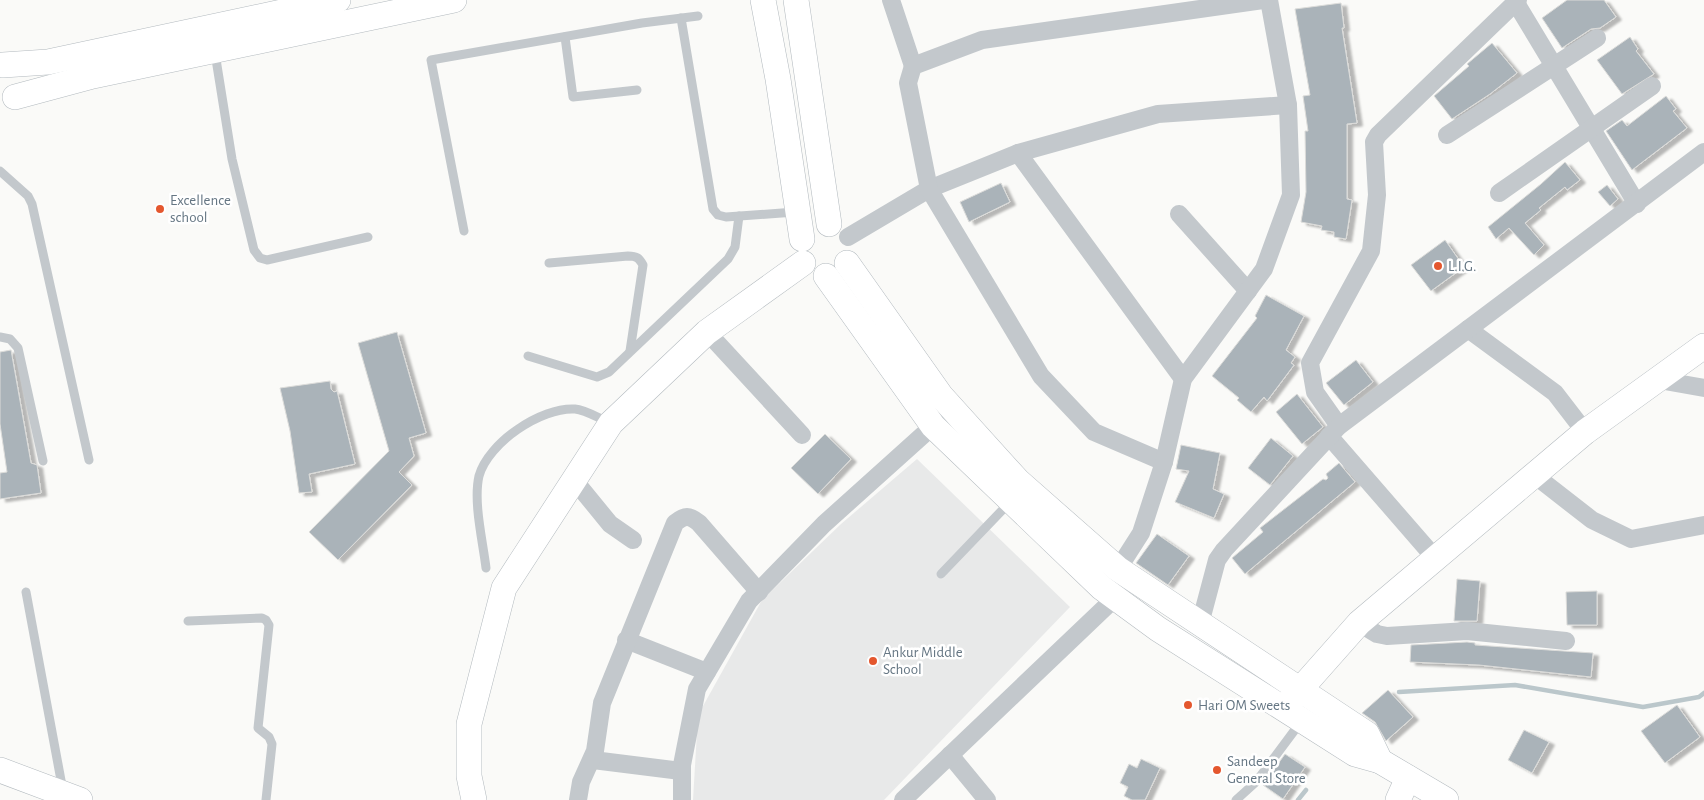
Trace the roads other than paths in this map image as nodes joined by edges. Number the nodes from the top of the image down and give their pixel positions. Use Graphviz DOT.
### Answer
graph roads {
  1 [pos="338,0"];
  2 [pos="454,0"];
  3 [pos="763,0"];
  4 [pos="797,0"];
  5 [pos="891,0"];
  6 [pos="1263,0"];
  7 [pos="1269,0"];
  8 [pos="1517,1"];
  9 [pos="698,16"];
  10 [pos="681,18"];
  11 [pos="565,37"];
  12 [pos="1597,38"];
  13 [pos="214,50"];
  14 [pos="1,65"];
  15 [pos="913,66"];
  16 [pos="1553,67"];
  17 [pos="1652,86"];
  18 [pos="637,90"];
  19 [pos="8,104"];
  20 [pos="1288,105"];
  21 [pos="1592,128"];
  22 [pos="1448,136"];
  23 [pos="1704,152"];
  24 [pos="1018,153"];
  25 [pos="0,171"];
  26 [pos="929,189"];
  27 [pos="1499,193"];
  28 [pos="1637,204"];
  29 [pos="798,211"];
  30 [pos="1179,214"];
  31 [pos="739,216"];
  32 [pos="464,231"];
  33 [pos="838,231"];
  34 [pos="368,237"];
  35 [pos="802,251"];
  36 [pos="549,263"];
  37 [pos="837,269"];
  38 [pos="1248,291"];
  39 [pos="1468,329"];
  40 [pos="707,332"];
  41 [pos="0,337"];
  42 [pos="1704,346"];
  43 [pos="630,352"];
  44 [pos="528,356"];
  45 [pos="1183,379"];
  46 [pos="1659,380"];
  47 [pos="1704,388"];
  48 [pos="611,423"];
  49 [pos="933,426"];
  50 [pos="1334,431"];
  51 [pos="1585,432"];
  52 [pos="802,434"];
  53 [pos="89,460"];
  54 [pos="44,461"];
  55 [pos="1164,462"];
  56 [pos="1533,474"];
  57 [pos="574,480"];
  58 [pos="1010,502"];
  59 [pos="1704,525"];
  60 [pos="633,540"];
  61 [pos="1435,558"];
  62 [pos="486,568"];
  63 [pos="1118,569"];
  64 [pos="941,574"];
  65 [pos="26,592"];
  66 [pos="759,592"];
  67 [pos="1116,597"];
  68 [pos="188,621"];
  69 [pos="1359,623"];
  70 [pos="1200,624"];
  71 [pos="626,640"];
  72 [pos="1566,641"];
  73 [pos="707,672"];
  74 [pos="1300,689"];
  75 [pos="1293,714"];
  76 [pos="950,755"];
  77 [pos="593,760"];
  78 [pos="1380,761"];
  79 [pos="0,770"];
  80 [pos="682,771"];
  81 [pos="469,776"];
  82 [pos="1403,789"];
  83 [pos="72,797"];
  84 [pos="266,800"];
  85 [pos="456,800"];
  86 [pos="474,800"];
  87 [pos="578,800"];
  88 [pos="682,800"];
  89 [pos="903,800"];
  90 [pos="987,800"];
  91 [pos="1236,800"];
  92 [pos="1446,800"];
  1 -- 14 [label="street"];
  2 -- 13 [label="street"];
  3 -- 29 [label="street"];
  4 -- 33 [label="street"];
  5 -- 15 [label="street"];
  6 -- 15 [label="street"];
  7 -- 20 [label="street"];
  8 -- 16 [label="street"];
  8 -- 50 [label="street"];
  9 -- 10 [label="lane"];
  10 -- 11 [label="lane"];
  10 -- 31 [label="lane"];
  11 -- 18 [label="lane"];
  11 -- 32 [label="lane"];
  12 -- 16 [label="street"];
  13 -- 19 [label="street"];
  13 -- 34 [label="lane"];
  14 -- 19 [label="street"];
  15 -- 26 [label="street"];
  16 -- 21 [label="street"];
  16 -- 22 [label="street"];
  17 -- 21 [label="street"];
  20 -- 24 [label="street"];
  20 -- 38 [label="street"];
  21 -- 27 [label="street"];
  21 -- 28 [label="street"];
  23 -- 28 [label="street"];
  24 -- 26 [label="street"];
  24 -- 45 [label="street"];
  25 -- 53 [label="lane"];
  26 -- 33 [label="street"];
  26 -- 55 [label="street"];
  28 -- 39 [label="street"];
  29 -- 31 [label="lane"];
  29 -- 35 [label="street"];
  30 -- 38 [label="street"];
  31 -- 43 [label="lane"];
  33 -- 35 [label="street"];
  33 -- 37 [label="street"];
  35 -- 37 [label="street"];
  35 -- 40 [label="street"];
  36 -- 43 [label="lane"];
  37 -- 49 [label="street"];
  37 -- 63 [label="street"];
  38 -- 45 [label="street"];
  39 -- 50 [label="street"];
  39 -- 51 [label="street"];
  40 -- 48 [label="street"];
  40 -- 52 [label="street"];
  41 -- 54 [label="lane"];
  42 -- 46 [label="street"];
  43 -- 44 [label="lane"];
  45 -- 55 [label="street"];
  46 -- 47 [label="street"];
  46 -- 51 [label="street"];
  48 -- 57 [label="street"];
  48 -- 62 [label="lane"];
  49 -- 58 [label="street"];
  49 -- 66 [label="street"];
  50 -- 61 [label="street"];
  50 -- 70 [label="street"];
  51 -- 56 [label="street"];
  55 -- 63 [label="street"];
  56 -- 59 [label="street"];
  56 -- 61 [label="street"];
  57 -- 60 [label="street"];
  57 -- 81 [label="street"];
  58 -- 64 [label="lane"];
  58 -- 67 [label="street"];
  61 -- 69 [label="street"];
  63 -- 70 [label="street"];
  65 -- 83 [label="lane"];
  66 -- 71 [label="street"];
  66 -- 73 [label="street"];
  67 -- 75 [label="street"];
  67 -- 76 [label="street"];
  68 -- 84 [label="lane"];
  69 -- 72 [label="street"];
  69 -- 74 [label="street"];
  70 -- 74 [label="street"];
  71 -- 73 [label="street"];
  71 -- 77 [label="street"];
  73 -- 80 [label="street"];
  74 -- 75 [label="street"];
  74 -- 78 [label="street"];
  75 -- 78 [label="street"];
  75 -- 91 [label="lane"];
  76 -- 89 [label="street"];
  76 -- 90 [label="street"];
  77 -- 80 [label="street"];
  77 -- 87 [label="street"];
  78 -- 82 [label="street"];
  79 -- 83 [label="street"];
  80 -- 88 [label="street"];
  81 -- 85 [label="street"];
  81 -- 86 [label="street"];
  82 -- 92 [label="street"];
}
